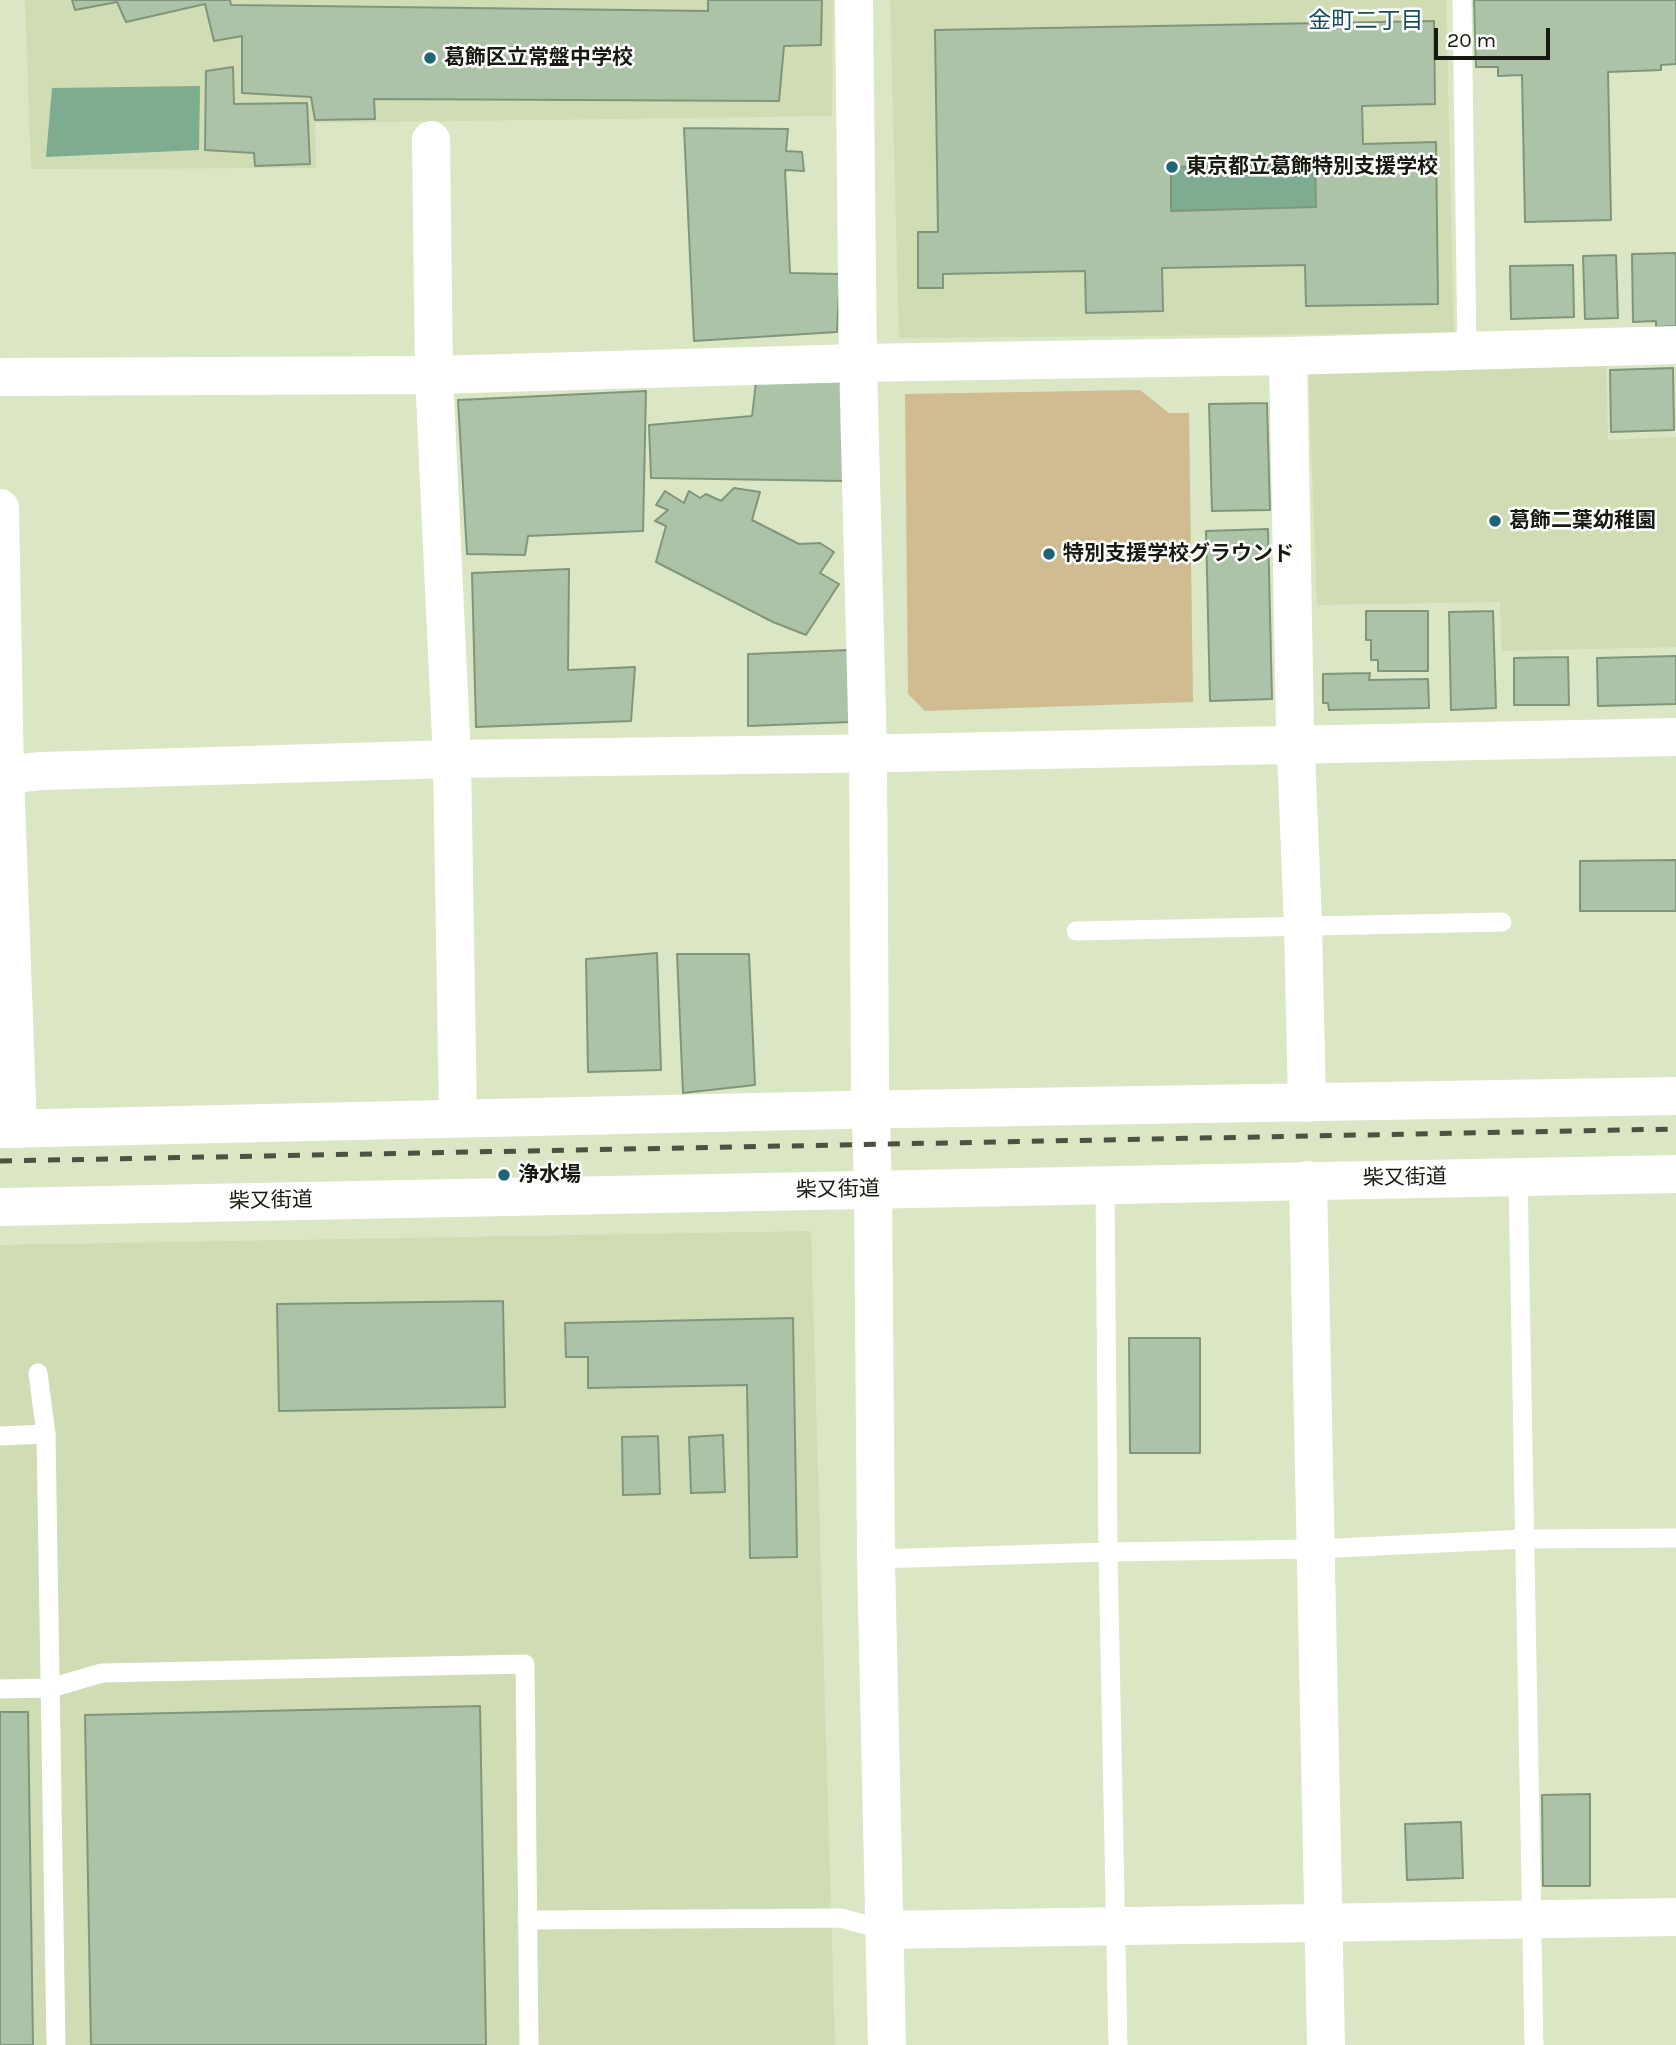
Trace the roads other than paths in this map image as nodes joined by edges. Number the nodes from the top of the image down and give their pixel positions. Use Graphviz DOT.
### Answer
graph roads {
  1 [pos="854,0"];
  2 [pos="1462,0"];
  3 [pos="431,140"];
  4 [pos="1676,345"];
  5 [pos="1467,351"];
  6 [pos="1288,356"];
  7 [pos="858,363"];
  8 [pos="434,375"];
  9 [pos="0,377"];
  10 [pos="0,508"];
  11 [pos="1676,737"];
  12 [pos="1295,744"];
  13 [pos="868,754"];
  14 [pos="452,759"];
  15 [pos="3,775"];
  16 [pos="1502,922"];
  17 [pos="1303,925"];
  18 [pos="1076,930"];
  19 [pos="1676,1096"];
  20 [pos="1307,1103"];
  21 [pos="871,1110"];
  22 [pos="458,1118"];
  23 [pos="9,1129"];
  24 [pos="1676,1174"];
  25 [pos="1518,1176"];
  26 [pos="1308,1180"];
  27 [pos="1105,1184"];
  28 [pos="873,1189"];
  29 [pos="0,1207"];
  30 [pos="38,1373"];
  31 [pos="46,1434"];
  32 [pos="0,1436"];
  33 [pos="1676,1538"];
  34 [pos="1525,1539"];
  35 [pos="1316,1549"];
  36 [pos="1108,1552"];
  37 [pos="876,1559"];
  38 [pos="50,1688"];
  39 [pos="0,1689"];
  40 [pos="1676,1917"];
  41 [pos="1532,1918"];
  42 [pos="527,1920"];
  43 [pos="1324,1922"];
  44 [pos="1116,1926"];
  45 [pos="885,1930"];
  46 [pos="56,2045"];
  47 [pos="528,2045"];
  48 [pos="887,2045"];
  49 [pos="1118,2045"];
  50 [pos="1326,2045"];
  51 [pos="1534,2045"];
  1 -- 7 [label="street"];
  2 -- 5 [label="lane"];
  3 -- 8 [label="street"];
  4 -- 5 [label="street"];
  5 -- 6 [label="street"];
  6 -- 7 [label="street"];
  6 -- 12 [label="street"];
  7 -- 8 [label="street"];
  7 -- 13 [label="street"];
  8 -- 9 [label="street"];
  8 -- 14 [label="street"];
  10 -- 15 [label="street"];
  11 -- 12 [label="street"];
  12 -- 13 [label="street"];
  12 -- 17 [label="street"];
  13 -- 14 [label="street"];
  13 -- 21 [label="street"];
  14 -- 15 [label="street"];
  14 -- 22 [label="street"];
  15 -- 23 [label="street"];
  16 -- 17 [label="lane"];
  17 -- 18 [label="lane"];
  17 -- 20 [label="street"];
  19 -- 20 [label="street"];
  20 -- 21 [label="street"];
  21 -- 22 [label="street"];
  21 -- 28 [label="street"];
  22 -- 23 [label="street"];
  24 -- 25 [label="street, 柴又街道"];
  25 -- 26 [label="street, 柴又街道"];
  25 -- 34 [label="lane"];
  26 -- 27 [label="street, 柴又街道"];
  26 -- 35 [label="street"];
  27 -- 28 [label="street, 柴又街道"];
  27 -- 36 [label="lane"];
  28 -- 29 [label="street, 柴又街道"];
  28 -- 37 [label="street"];
  30 -- 31 [label="lane"];
  31 -- 32 [label="lane"];
  31 -- 38 [label="lane"];
  33 -- 34 [label="lane"];
  34 -- 35 [label="lane"];
  34 -- 41 [label="lane"];
  35 -- 36 [label="lane"];
  35 -- 43 [label="street"];
  36 -- 37 [label="lane"];
  36 -- 44 [label="lane"];
  37 -- 45 [label="street"];
  38 -- 39 [label="lane"];
  38 -- 42 [label="lane"];
  38 -- 46 [label="lane"];
  40 -- 41 [label="street"];
  41 -- 43 [label="street"];
  41 -- 51 [label="lane"];
  42 -- 45 [label="lane"];
  42 -- 47 [label="lane"];
  43 -- 44 [label="street"];
  43 -- 50 [label="street"];
  44 -- 45 [label="street"];
  44 -- 49 [label="lane"];
  45 -- 48 [label="street"];
}
